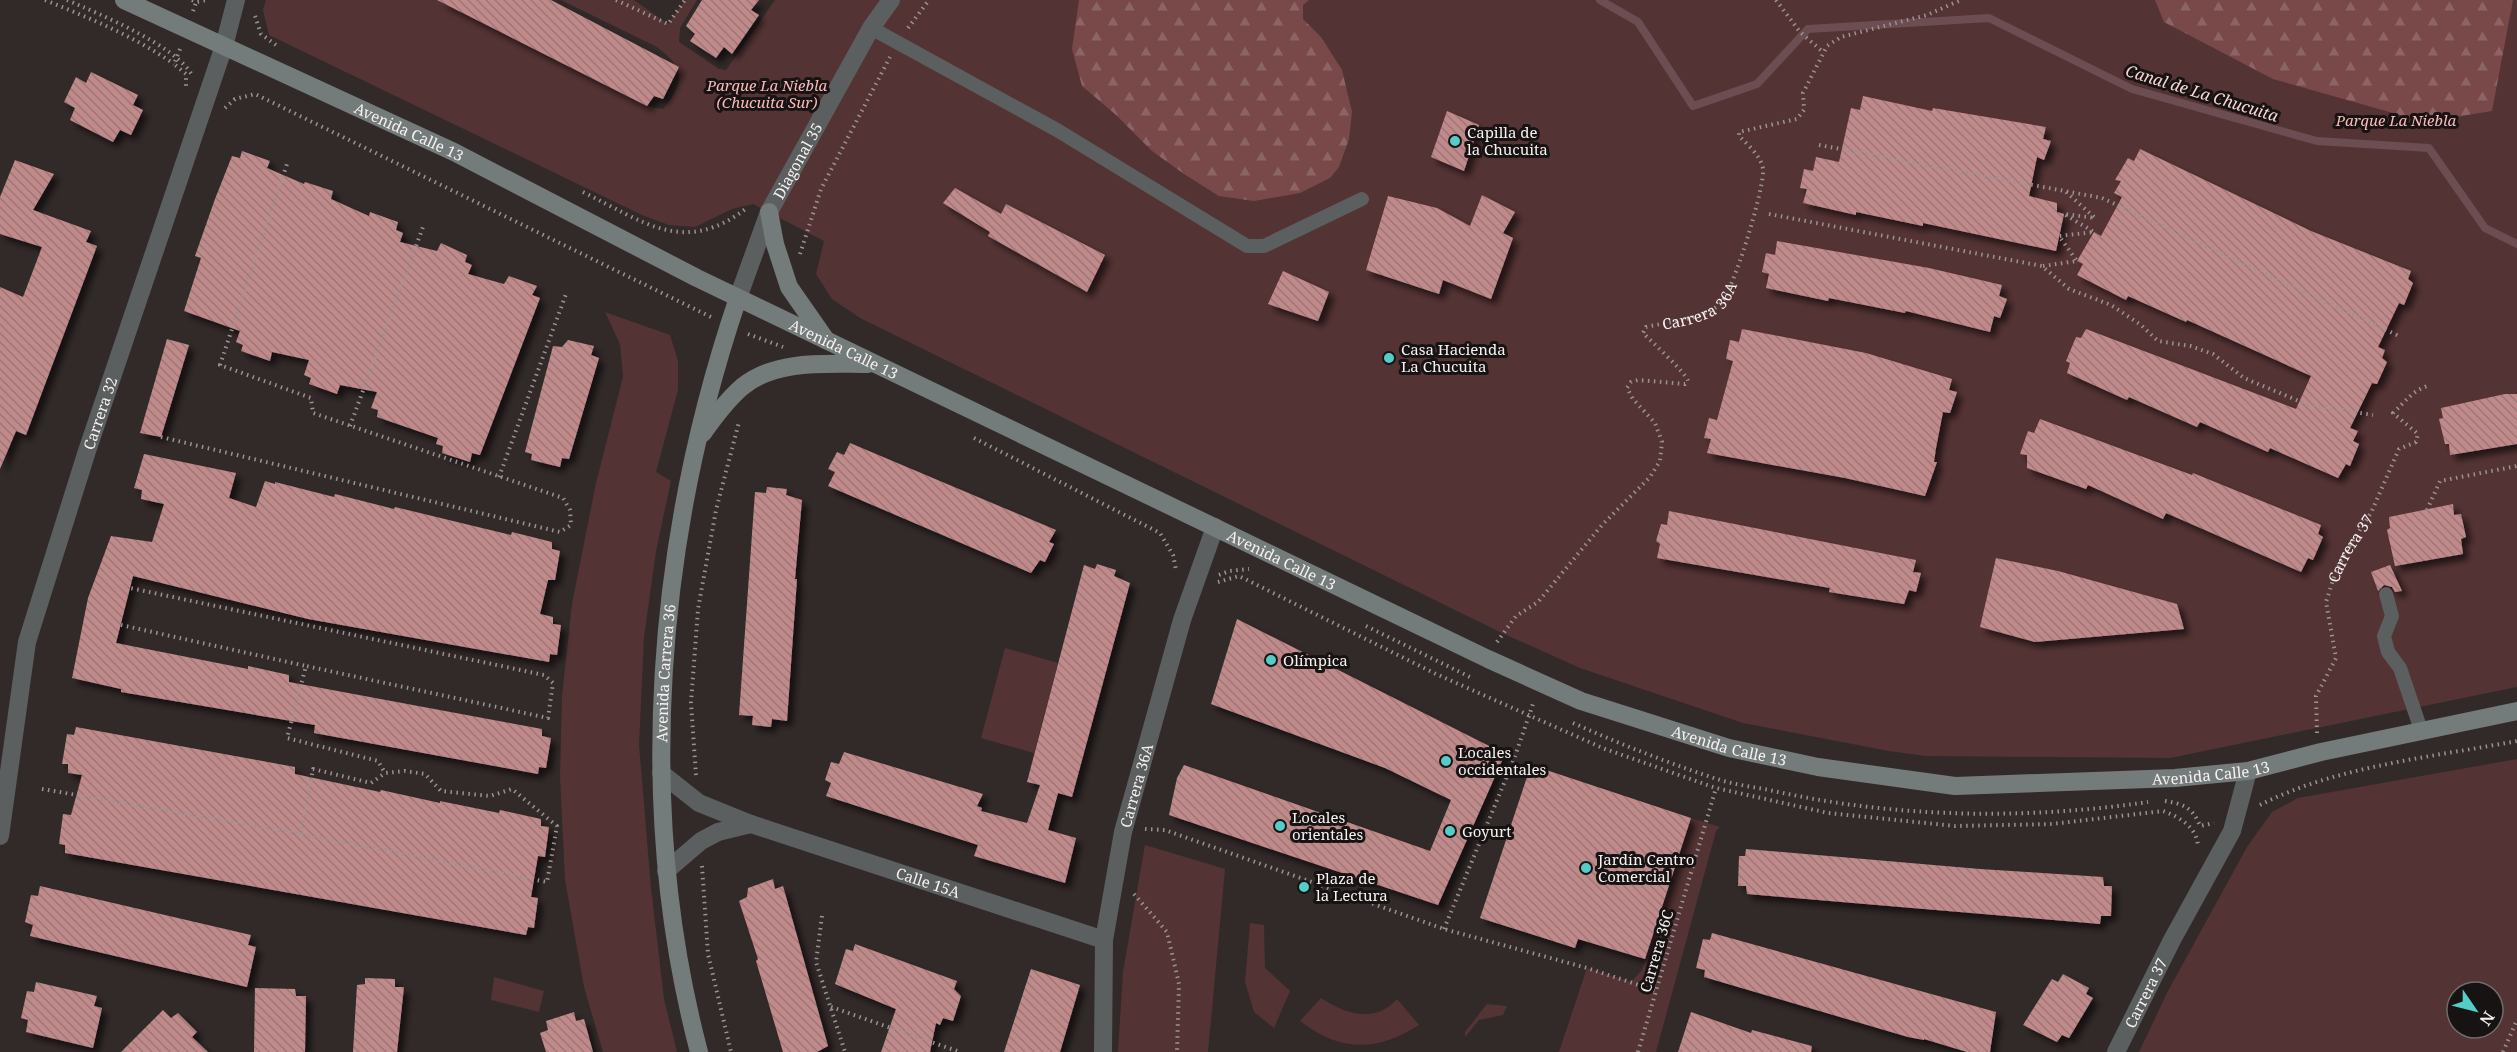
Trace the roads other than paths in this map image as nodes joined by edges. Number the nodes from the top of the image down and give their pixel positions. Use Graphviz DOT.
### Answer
graph roads {
  1 [pos="124,0"];
  2 [pos="236,0"];
  3 [pos="891,0"];
  4 [pos="871,28"];
  5 [pos="225,46"];
  6 [pos="1362,199"];
  7 [pos="769,212"];
  8 [pos="738,298"];
  9 [pos="827,342"];
  10 [pos="877,364"];
  11 [pos="698,439"];
  12 [pos="1215,527"];
  13 [pos="2386,594"];
  14 [pos="2517,711"];
  15 [pos="2421,730"];
  16 [pos="2248,771"];
  17 [pos="661,773"];
  18 [pos="751,825"];
  19 [pos="0,836"];
  20 [pos="666,871"];
  21 [pos="1104,940"];
  22 [pos="699,1052"];
  23 [pos="1103,1052"];
  24 [pos="2116,1052"];
  1 -- 5 [label="main road, Avenida Calle 13"];
  2 -- 5 [label="street, Carrera 32"];
  3 -- 4 [label="street, Diagonal 35"];
  4 -- 6 [label="lane"];
  4 -- 7 [label="street, Diagonal 35"];
  5 -- 8 [label="main road, Avenida Calle 13"];
  5 -- 19 [label="street, Carrera 32"];
  7 -- 8 [label="street, Diagonal 35"];
  7 -- 9 [label="main road"];
  8 -- 9 [label="main road, Avenida Calle 13"];
  8 -- 11 [label="main road, Avenida Carrera 36"];
  9 -- 10 [label="main road, Avenida Calle 13"];
  10 -- 11 [label="main road"];
  10 -- 12 [label="main road, Avenida Calle 13"];
  11 -- 17 [label="main road, Avenida Carrera 36"];
  12 -- 16 [label="main road, Avenida Calle 13"];
  12 -- 21 [label="street, Carrera 36A"];
  13 -- 15 [label="lane"];
  14 -- 15 [label="main road, Avenida Calle 13"];
  15 -- 16 [label="main road, Avenida Calle 13"];
  16 -- 24 [label="street, Carrera 37"];
  17 -- 18 [label="street, Calle 15A"];
  17 -- 20 [label="main road, Avenida Carrera 36"];
  18 -- 20 [label="street"];
  18 -- 21 [label="street, Calle 15A"];
  20 -- 22 [label="main road, Avenida Carrera 36"];
  21 -- 23 [label="street, Carrera 36A"];
}
